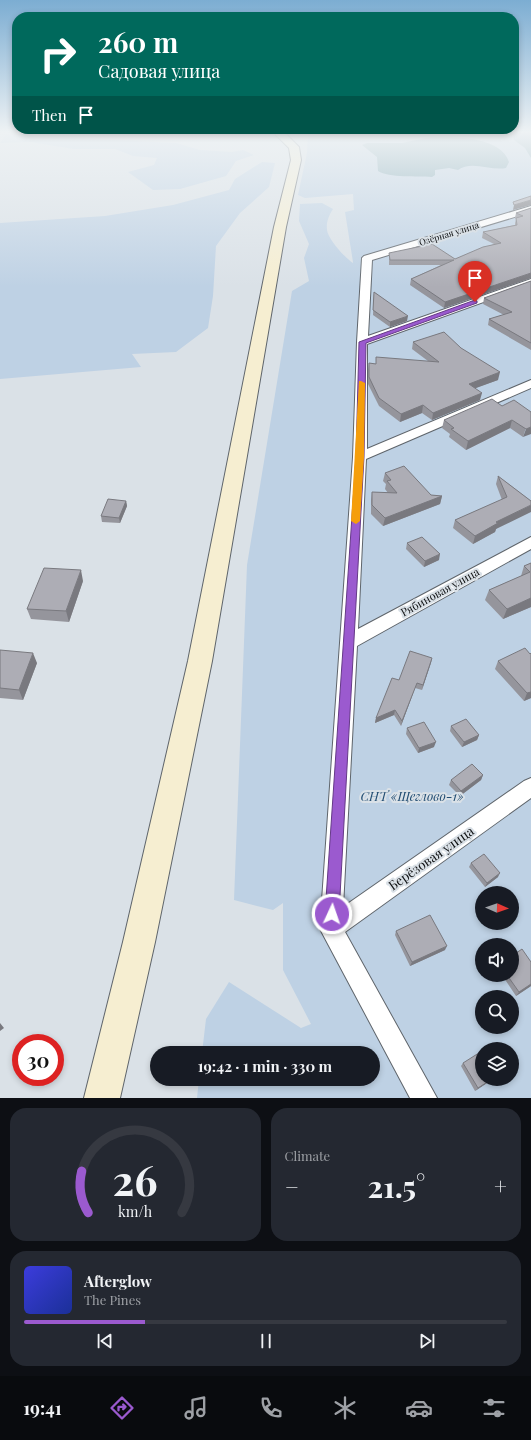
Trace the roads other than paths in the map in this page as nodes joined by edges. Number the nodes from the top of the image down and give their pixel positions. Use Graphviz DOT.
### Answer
graph roads {
  1 [pos="291,184"];
  2 [pos="531,209"];
  3 [pos="531,282"];
  4 [pos="362,342"];
  5 [pos="531,384"];
  6 [pos="360,457"];
  7 [pos="531,542"];
  8 [pos="349,642"];
  9 [pos="531,787"];
  10 [pos="331,929"];
  11 [pos="102,1098"];
  12 [pos="424,1098"];
  1 -- 11 [label="main road"];
  2 -- 4 [label="street, Озёрная улица"];
  3 -- 4 [label="street"];
  4 -- 6 [label="street"];
  5 -- 6 [label="street"];
  6 -- 8 [label="street"];
  7 -- 8 [label="street, Рябиновая улица"];
  8 -- 10 [label="street"];
  9 -- 10 [label="street, Берёзовая улица"];
  10 -- 12 [label="street"];
}
